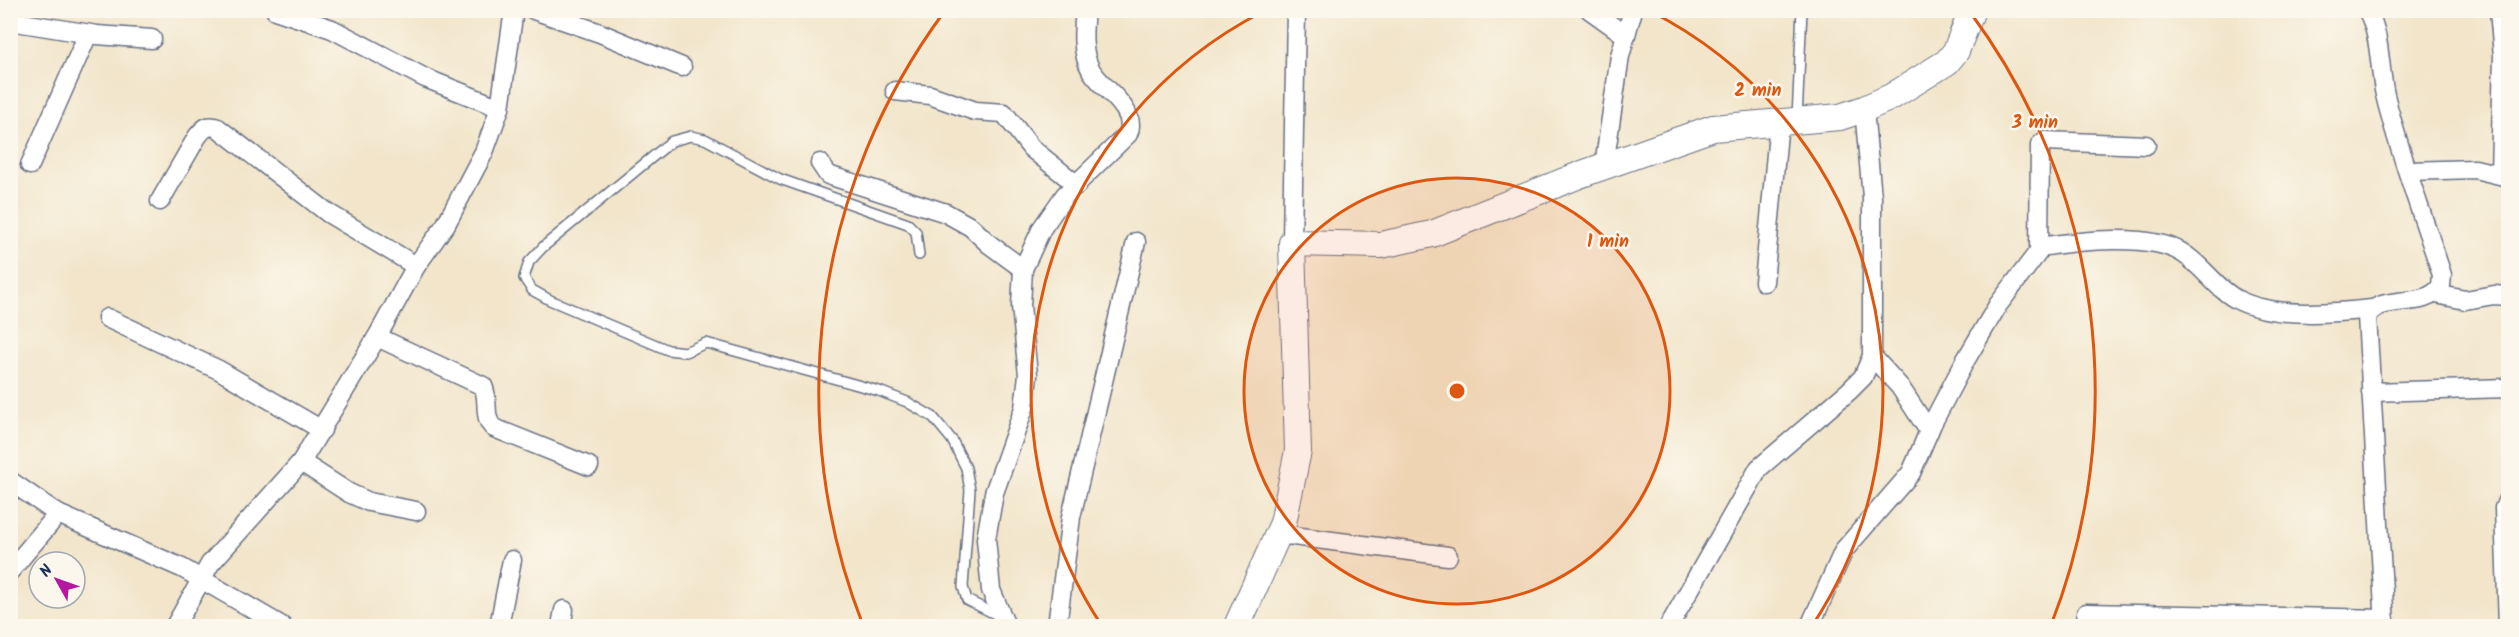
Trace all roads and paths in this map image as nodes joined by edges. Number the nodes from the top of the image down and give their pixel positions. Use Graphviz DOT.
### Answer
graph roads {
  1 [pos="275,10"];
  2 [pos="514,10"];
  3 [pos="534,10"];
  4 [pos="1085,10"];
  5 [pos="1296,10"];
  6 [pos="1590,10"];
  7 [pos="1634,10"];
  8 [pos="1802,10"];
  9 [pos="1972,10"];
  10 [pos="2367,10"];
  11 [pos="2499,10"];
  12 [pos="10,21"];
  13 [pos="88,34"];
  14 [pos="1625,35"];
  15 [pos="152,39"];
  16 [pos="682,67"];
  17 [pos="895,91"];
  18 [pos="500,108"];
  19 [pos="1864,109"];
  20 [pos="1788,121"];
  21 [pos="2146,144"];
  22 [pos="820,163"];
  23 [pos="30,165"];
  24 [pos="1604,166"];
  25 [pos="2408,171"];
  26 [pos="2493,173"];
  27 [pos="1077,185"];
  28 [pos="160,201"];
  29 [pos="1136,242"];
  30 [pos="1292,243"];
  31 [pos="2040,247"];
  32 [pos="919,255"];
  33 [pos="416,266"];
  34 [pos="1023,269"];
  35 [pos="1764,282"];
  36 [pos="2436,294"];
  37 [pos="2508,296"];
  38 [pos="2372,309"];
  39 [pos="107,318"];
  40 [pos="377,338"];
  41 [pos="1872,356"];
  42 [pos="2508,388"];
  43 [pos="2371,392"];
  44 [pos="322,429"];
  45 [pos="1929,431"];
  46 [pos="301,462"];
  47 [pos="589,466"];
  48 [pos="10,481"];
  49 [pos="2508,499"];
  50 [pos="416,512"];
  51 [pos="58,514"];
  52 [pos="1278,534"];
  53 [pos="1448,556"];
  54 [pos="512,560"];
  55 [pos="10,572"];
  56 [pos="200,580"];
  57 [pos="2086,613"];
  58 [pos="1005,622"];
  59 [pos="2385,623"];
  60 [pos="2508,623"];
  61 [pos="175,627"];
  62 [pos="282,627"];
  63 [pos="499,627"];
  64 [pos="1057,627"];
  65 [pos="1237,627"];
  66 [pos="1669,627"];
  67 [pos="1810,627"];
  1 -- 18 [label="street"];
  2 -- 18 [label="street"];
  3 -- 16 [label="street"];
  4 -- 27 [label="street"];
  5 -- 30 [label="street"];
  6 -- 14 [label="street"];
  7 -- 14 [label="street"];
  8 -- 20 [label="lane"];
  9 -- 19 [label="street"];
  10 -- 25 [label="street"];
  11 -- 26 [label="street"];
  12 -- 13 [label="street"];
  13 -- 15 [label="street"];
  13 -- 23 [label="street"];
  14 -- 24 [label="street"];
  17 -- 27 [label="street"];
  18 -- 33 [label="street"];
  19 -- 20 [label="street"];
  19 -- 41 [label="street"];
  20 -- 24 [label="street"];
  20 -- 35 [label="street"];
  21 -- 31 [label="street"];
  22 -- 34 [label="street"];
  24 -- 30 [label="street"];
  25 -- 26 [label="street"];
  25 -- 36 [label="street"];
  27 -- 34 [label="street"];
  28 -- 33 [label="street"];
  29 -- 64 [label="street"];
  30 -- 52 [label="street"];
  31 -- 38 [label="street"];
  31 -- 45 [label="street"];
  32 -- 58 [label="lane"];
  33 -- 40 [label="street"];
  34 -- 58 [label="street"];
  36 -- 37 [label="street"];
  36 -- 38 [label="street"];
  38 -- 43 [label="street"];
  39 -- 44 [label="street"];
  40 -- 44 [label="street"];
  40 -- 47 [label="street"];
  41 -- 45 [label="street"];
  41 -- 66 [label="street"];
  42 -- 43 [label="street"];
  43 -- 59 [label="street"];
  44 -- 46 [label="street"];
  45 -- 67 [label="street"];
  46 -- 50 [label="street"];
  46 -- 56 [label="street"];
  48 -- 51 [label="street"];
  49 -- 60 [label="street"];
  51 -- 55 [label="street"];
  51 -- 56 [label="street"];
  52 -- 53 [label="street"];
  52 -- 65 [label="street"];
  54 -- 63 [label="street"];
  56 -- 61 [label="street"];
  56 -- 62 [label="street"];
  57 -- 59 [label="street"];
}
